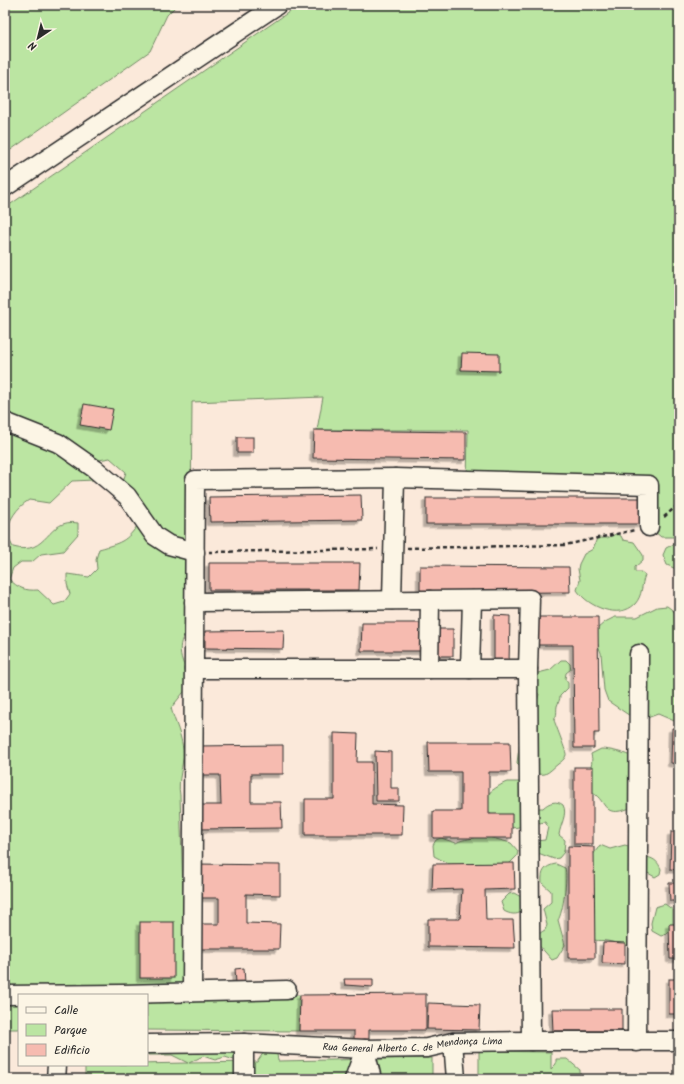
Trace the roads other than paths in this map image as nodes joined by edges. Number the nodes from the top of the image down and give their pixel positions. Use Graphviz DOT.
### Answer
graph roads {
  1 [pos="277,5"];
  2 [pos="5,187"];
  3 [pos="5,422"];
  4 [pos="395,478"];
  5 [pos="649,527"];
  6 [pos="195,552"];
  7 [pos="392,600"];
  8 [pos="430,600"];
  9 [pos="472,600"];
  10 [pos="194,602"];
  11 [pos="638,654"];
  12 [pos="194,669"];
  13 [pos="429,669"];
  14 [pos="470,669"];
  15 [pos="528,669"];
  16 [pos="287,990"];
  17 [pos="192,992"];
  18 [pos="122,994"];
  19 [pos="5,995"];
  20 [pos="18,995"];
  21 [pos="531,1040"];
  22 [pos="453,1042"];
  23 [pos="637,1042"];
  24 [pos="679,1042"];
  25 [pos="244,1043"];
  26 [pos="148,1044"];
  27 [pos="365,1049"];
  28 [pos="57,1066"];
  29 [pos="56,1079"];
  30 [pos="244,1079"];
  31 [pos="354,1079"];
  32 [pos="372,1079"];
  33 [pos="456,1079"];
  1 -- 2 [label="street"];
  3 -- 6 [label="street"];
  4 -- 5 [label="street"];
  4 -- 6 [label="street"];
  4 -- 7 [label="street"];
  6 -- 10 [label="street"];
  7 -- 8 [label="street"];
  7 -- 10 [label="street"];
  8 -- 9 [label="street"];
  8 -- 13 [label="street"];
  9 -- 14 [label="street"];
  9 -- 15 [label="street"];
  10 -- 12 [label="street"];
  11 -- 23 [label="street"];
  12 -- 13 [label="street"];
  12 -- 17 [label="street"];
  13 -- 14 [label="street"];
  14 -- 15 [label="street"];
  15 -- 21 [label="street"];
  16 -- 17 [label="street"];
  17 -- 18 [label="street"];
  19 -- 20 [label="street"];
  21 -- 22 [label="street, Rua General Alberto C. de Mendonça Lima"];
  21 -- 23 [label="street, Rua General Alberto C. de Mendonça Lima"];
  22 -- 27 [label="street, Rua General Alberto C. de Mendonça Lima"];
  22 -- 33 [label="street"];
  23 -- 24 [label="street, Rua General Alberto C. de Mendonça Lima"];
  25 -- 26 [label="street, Rua General Alberto C. de Mendonça Lima"];
  25 -- 27 [label="street, Rua General Alberto C. de Mendonça Lima"];
  25 -- 30 [label="street"];
  27 -- 31 [label="street"];
  27 -- 32 [label="street"];
  28 -- 29 [label="street"];
}
